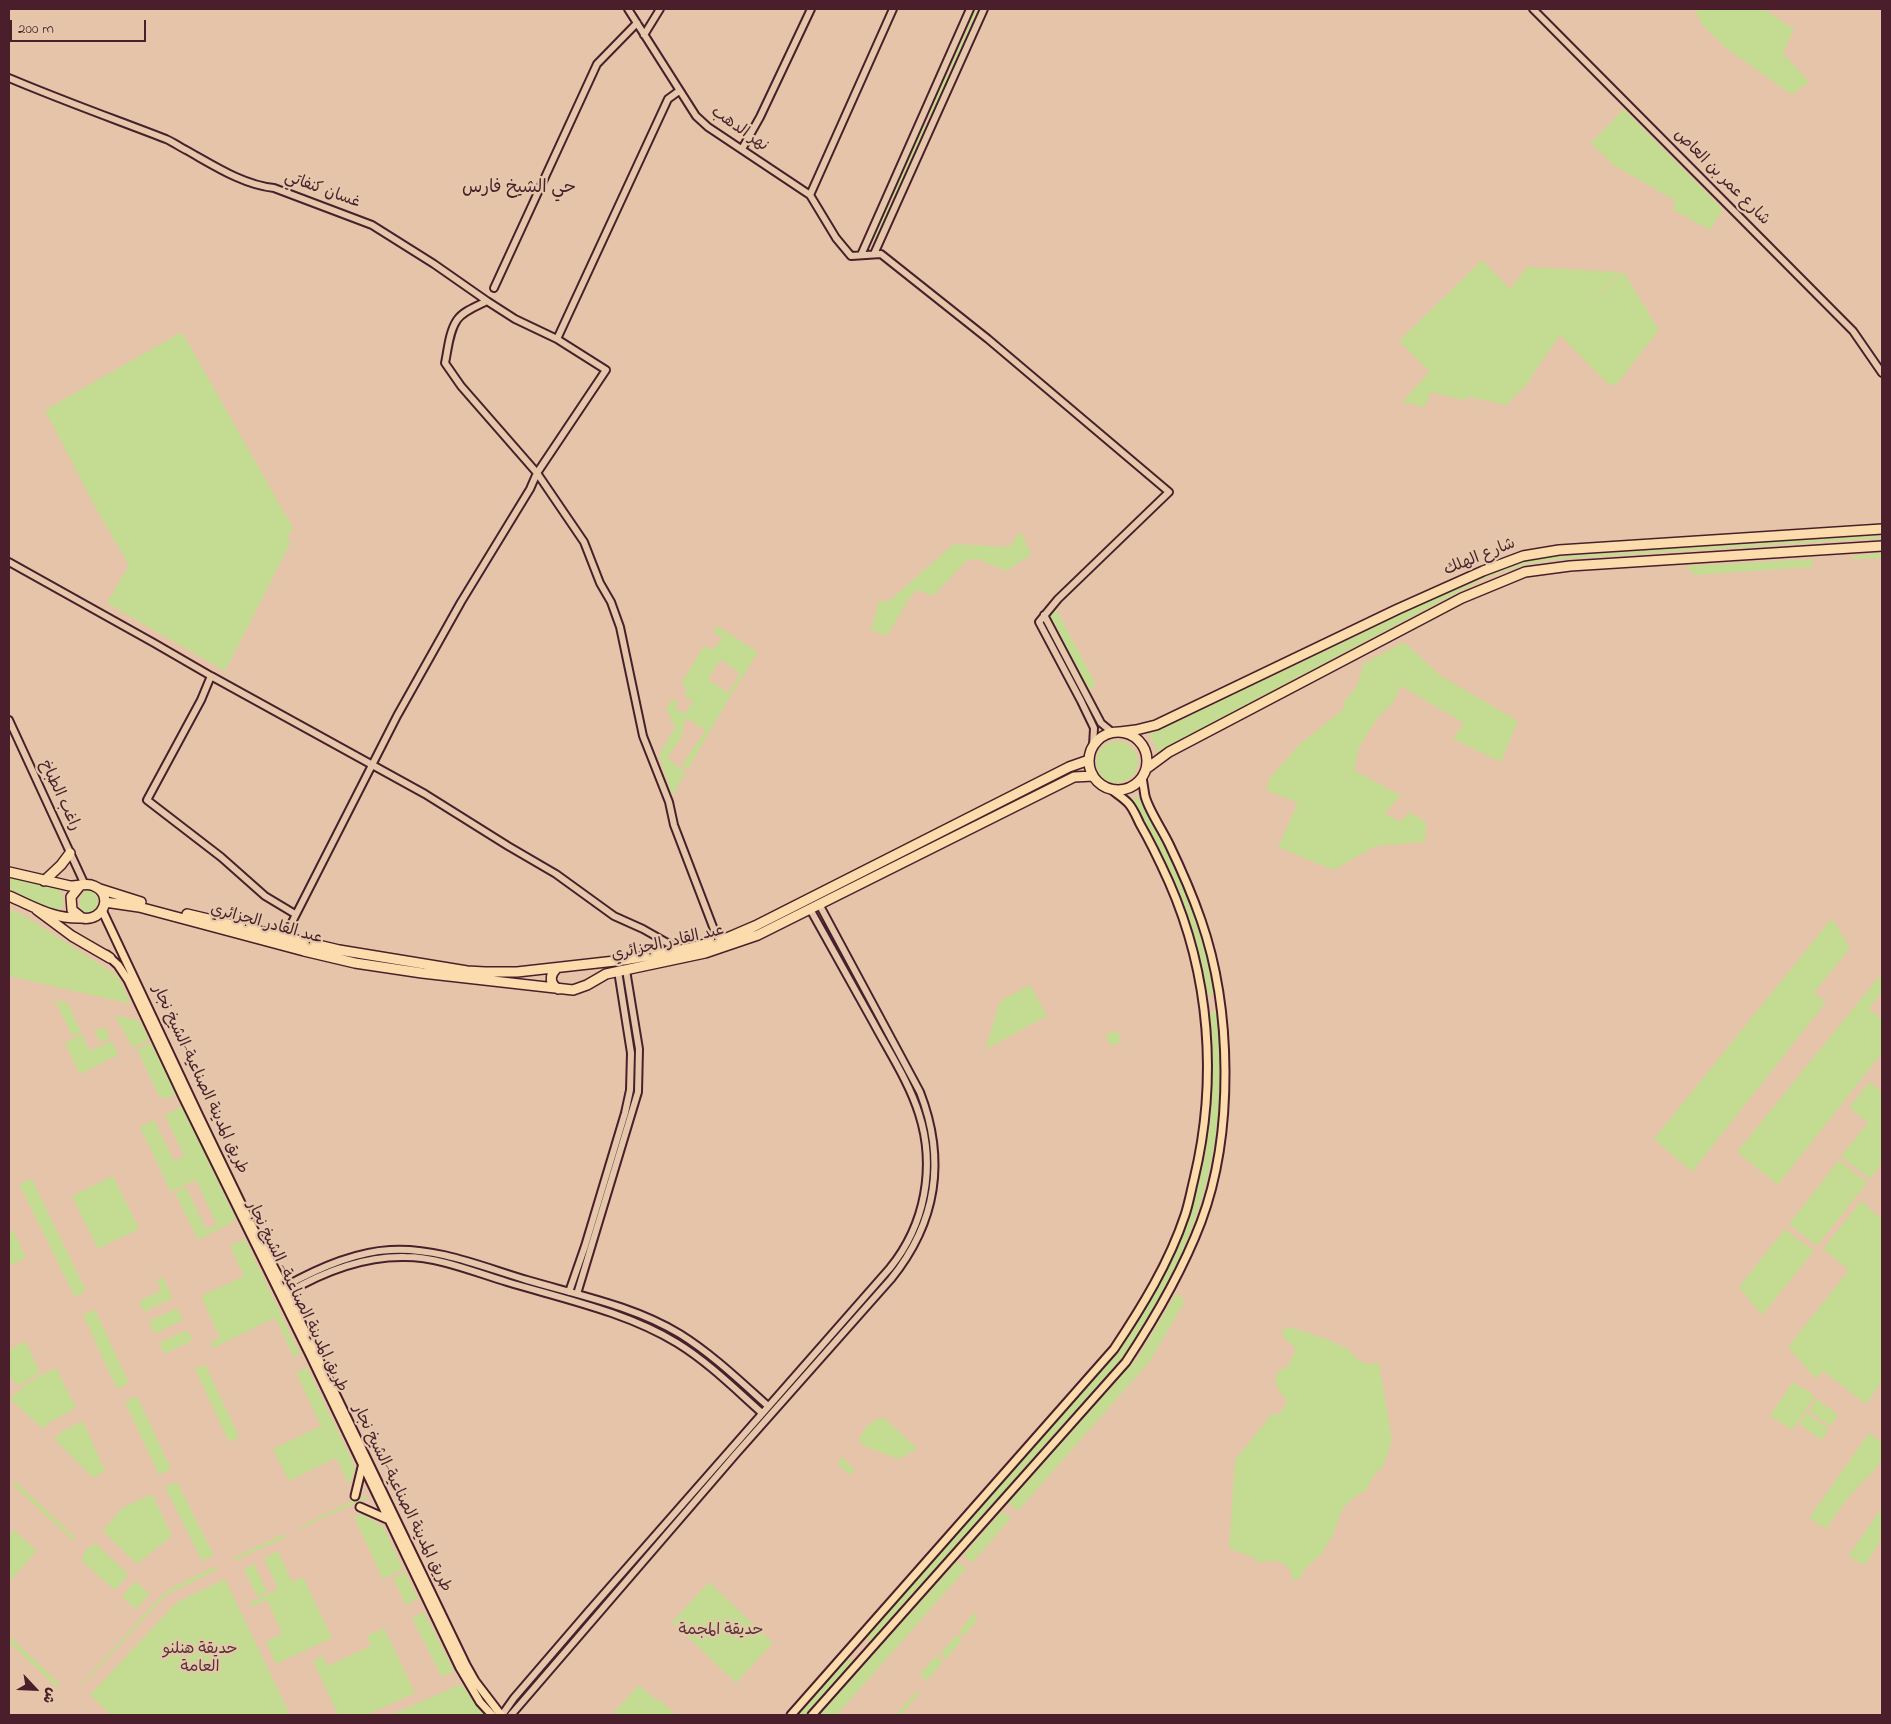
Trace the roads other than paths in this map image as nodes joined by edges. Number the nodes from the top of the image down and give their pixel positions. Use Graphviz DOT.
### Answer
graph roads {
  1 [pos="628,9"];
  2 [pos="660,9"];
  3 [pos="811,9"];
  4 [pos="893,9"];
  5 [pos="970,9"];
  6 [pos="984,9"];
  7 [pos="1533,9"];
  8 [pos="637,23"];
  9 [pos="644,35"];
  10 [pos="9,78"];
  11 [pos="679,91"];
  12 [pos="922,119"];
  13 [pos="932,124"];
  14 [pos="742,149"];
  15 [pos="810,195"];
  16 [pos="885,200"];
  17 [pos="896,205"];
  18 [pos="874,254"];
  19 [pos="861,255"];
  20 [pos="494,288"];
  21 [pos="487,301"];
  22 [pos="557,340"];
  23 [pos="1882,373"];
  24 [pos="536,473"];
  25 [pos="1882,528"];
  26 [pos="1882,546"];
  27 [pos="9,562"];
  28 [pos="1044,615"];
  29 [pos="210,676"];
  30 [pos="9,720"];
  31 [pos="1116,732"];
  32 [pos="1093,746"];
  33 [pos="1089,760"];
  34 [pos="372,766"];
  35 [pos="1144,773"];
  36 [pos="1093,776"];
  37 [pos="1112,790"];
  38 [pos="70,853"];
  39 [pos="9,872"];
  40 [pos="44,881"];
  41 [pos="82,886"];
  42 [pos="100,889"];
  43 [pos="9,896"];
  44 [pos="820,904"];
  45 [pos="71,906"];
  46 [pos="104,906"];
  47 [pos="37,910"];
  48 [pos="810,910"];
  49 [pos="295,914"];
  50 [pos="68,918"];
  51 [pos="82,918"];
  52 [pos="284,938"];
  53 [pos="718,940"];
  54 [pos="680,950"];
  55 [pos="110,958"];
  56 [pos="584,966"];
  57 [pos="556,968"];
  58 [pos="622,970"];
  59 [pos="587,985"];
  60 [pos="558,989"];
  61 [pos="630,1048"];
  62 [pos="638,1048"];
  63 [pos="597,1205"];
  64 [pos="604,1207"];
  65 [pos="467,1266"];
  66 [pos="540,1284"];
  67 [pos="285,1290"];
  68 [pos="538,1291"];
  69 [pos="569,1292"];
  70 [pos="577,1294"];
  71 [pos="610,1304"];
  72 [pos="608,1313"];
  73 [pos="846,1317"];
  74 [pos="853,1322"];
  75 [pos="768,1406"];
  76 [pos="762,1413"];
  77 [pos="362,1468"];
  78 [pos="355,1496"];
  79 [pos="360,1507"];
  80 [pos="387,1519"];
  81 [pos="492,1715"];
  82 [pos="502,1715"];
  83 [pos="511,1715"];
  84 [pos="791,1715"];
  85 [pos="812,1715"];
  1 -- 8 [label="street, نهر الدهب"];
  2 -- 9 [label="street"];
  3 -- 14 [label="street"];
  4 -- 15 [label="street"];
  5 -- 12 [label="street"];
  6 -- 13 [label="street"];
  7 -- 23 [label="street, شارع عمر بن العاص"];
  8 -- 9 [label="street, نهر الدهب"];
  8 -- 20 [label="street"];
  9 -- 11 [label="street, نهر الدهب"];
  10 -- 21 [label="street, غسان كنفاتي"];
  11 -- 14 [label="street, نهر الدهب"];
  11 -- 22 [label="street"];
  12 -- 13 [label="street"];
  12 -- 16 [label="street"];
  13 -- 17 [label="street"];
  14 -- 15 [label="street, نهر الدهب"];
  15 -- 19 [label="street, نهر الدهب"];
  16 -- 17 [label="street"];
  16 -- 19 [label="street"];
  17 -- 18 [label="street"];
  18 -- 19 [label="street"];
  18 -- 28 [label="street"];
  21 -- 22 [label="street, غسان كنفاتي"];
  21 -- 24 [label="street"];
  22 -- 24 [label="street, غسان كنفاتي"];
  24 -- 34 [label="street"];
  24 -- 53 [label="street"];
  25 -- 31 [label="highway, شارع الهلك"];
  26 -- 35 [label="highway, شارع الهلك"];
  27 -- 29 [label="street"];
  28 -- 31 [label="street"];
  28 -- 32 [label="street"];
  29 -- 34 [label="street"];
  29 -- 49 [label="street"];
  30 -- 38 [label="street, راغب الطباخ"];
  31 -- 32 [label="highway"];
  31 -- 35 [label="highway"];
  32 -- 33 [label="highway"];
  33 -- 36 [label="highway"];
  33 -- 53 [label="highway, عبد القادر الجزائري"];
  34 -- 49 [label="street"];
  34 -- 54 [label="street"];
  35 -- 37 [label="highway"];
  35 -- 85 [label="main road"];
  36 -- 37 [label="highway"];
  36 -- 44 [label="highway, عبد القادر الجزائري"];
  37 -- 84 [label="main road"];
  38 -- 40 [label="highway"];
  38 -- 41 [label="street, راغب الطباخ"];
  39 -- 40 [label="highway"];
  40 -- 41 [label="highway"];
  41 -- 42 [label="highway"];
  41 -- 45 [label="highway"];
  42 -- 46 [label="highway"];
  42 -- 52 [label="highway, عبد القادر الجزائري"];
  43 -- 47 [label="highway"];
  44 -- 48 [label="highway, عبد القادر الجزائري"];
  44 -- 74 [label="street"];
  45 -- 50 [label="main road"];
  45 -- 51 [label="highway"];
  46 -- 51 [label="highway"];
  46 -- 60 [label="highway, عبد القادر الجزائري"];
  46 -- 67 [label="main road, طريق المدينة الصناعية-الشيخ نجار"];
  47 -- 50 [label="highway"];
  47 -- 55 [label="highway"];
  48 -- 58 [label="highway, عبد القادر الجزائري"];
  48 -- 73 [label="street"];
  49 -- 52 [label="street"];
  50 -- 51 [label="highway"];
  50 -- 55 [label="main road, طريق المدينة الصناعية- الشيخ نجار"];
  52 -- 57 [label="highway, عبد القادر الجزائري"];
  53 -- 54 [label="highway, عبد القادر الجزائري"];
  54 -- 56 [label="highway, عبد القادر الجزائري"];
  55 -- 77 [label="main road, طريق المدينة الصناعية- الشيخ نجار"];
  56 -- 57 [label="highway, عبد القادر الجزائري"];
  56 -- 59 [label="highway"];
  57 -- 60 [label="highway"];
  58 -- 59 [label="highway, عبد القادر الجزائري"];
  58 -- 61 [label="street"];
  58 -- 62 [label="street"];
  59 -- 60 [label="highway, عبد القادر الجزائري"];
  61 -- 62 [label="street"];
  61 -- 63 [label="street"];
  62 -- 64 [label="street"];
  63 -- 64 [label="street"];
  63 -- 69 [label="street"];
  64 -- 70 [label="street"];
  65 -- 66 [label="street"];
  65 -- 67 [label="street"];
  65 -- 68 [label="street"];
  66 -- 68 [label="street"];
  66 -- 69 [label="street"];
  67 -- 82 [label="main road, طريق المدينة الصناعية-الشيخ نجار"];
  68 -- 72 [label="street"];
  69 -- 70 [label="street"];
  70 -- 71 [label="street"];
  71 -- 72 [label="street"];
  71 -- 75 [label="street"];
  72 -- 76 [label="street"];
  73 -- 74 [label="street"];
  73 -- 75 [label="street"];
  74 -- 83 [label="street"];
  75 -- 76 [label="street"];
  76 -- 82 [label="street"];
  77 -- 78 [label="main road"];
  77 -- 80 [label="main road, طريق المدينة الصناعية- الشيخ نجار"];
  79 -- 80 [label="main road"];
  80 -- 81 [label="main road, طريق المدينة الصناعية- الشيخ نجار"];
}
